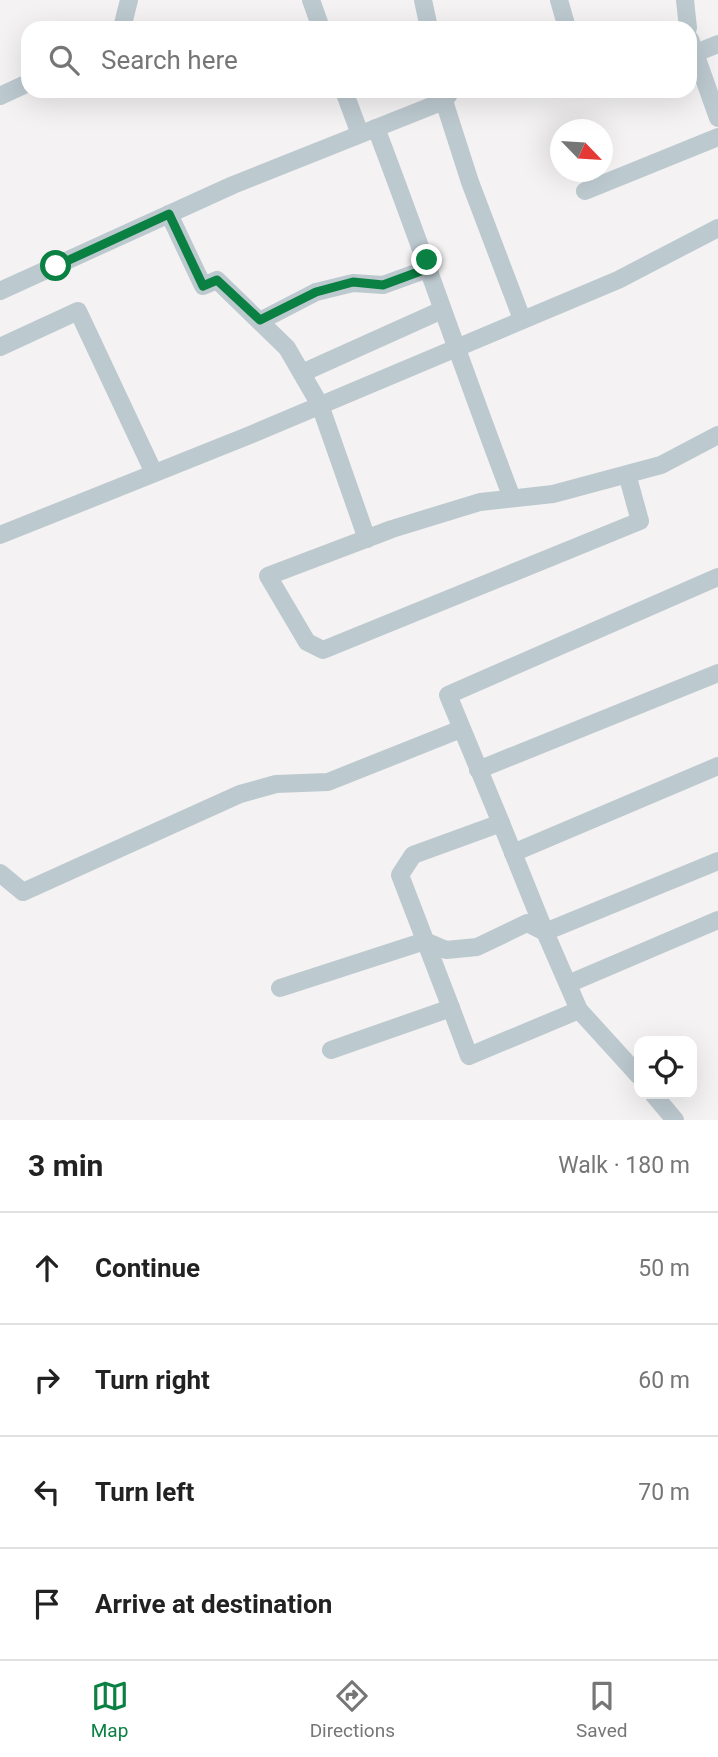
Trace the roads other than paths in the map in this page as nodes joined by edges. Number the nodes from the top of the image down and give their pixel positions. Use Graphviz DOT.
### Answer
graph roads {
  1 [pos="129,0"];
  2 [pos="311,0"];
  3 [pos="424,0"];
  4 [pos="559,0"];
  5 [pos="685,0"];
  6 [pos="124,21"];
  7 [pos="318,21"];
  8 [pos="428,21"];
  9 [pos="565,21"];
  10 [pos="687,21"];
  11 [pos="718,44"];
  12 [pos="697,46"];
  13 [pos="697,60"];
  14 [pos="21,86"];
  15 [pos="0,96"];
  16 [pos="348,98"];
  17 [pos="437,98"];
  18 [pos="446,98"];
  19 [pos="718,118"];
  20 [pos="368,131"];
  21 [pos="718,136"];
  22 [pos="585,191"];
  23 [pos="169,214"];
  24 [pos="718,228"];
  25 [pos="429,268"];
  26 [pos="0,292"];
  27 [pos="442,310"];
  28 [pos="522,319"];
  29 [pos="260,320"];
  30 [pos="0,347"];
  31 [pos="454,348"];
  32 [pos="302,373"];
  33 [pos="320,405"];
  34 [pos="718,435"];
  35 [pos="154,473"];
  36 [pos="627,474"];
  37 [pos="512,498"];
  38 [pos="0,536"];
  39 [pos="367,539"];
  40 [pos="718,577"];
  41 [pos="718,673"];
  42 [pos="461,729"];
  43 [pos="718,766"];
  44 [pos="478,770"];
  45 [pos="501,823"];
  46 [pos="513,853"];
  47 [pos="718,860"];
  48 [pos="0,873"];
  49 [pos="718,920"];
  50 [pos="545,932"];
  51 [pos="425,941"];
  52 [pos="568,984"];
  53 [pos="280,988"];
  54 [pos="451,1008"];
  55 [pos="579,1010"];
  56 [pos="331,1050"];
  57 [pos="634,1070"];
  58 [pos="657,1099"];
  59 [pos="675,1120"];
  1 -- 6 [label="street"];
  2 -- 7 [label="street"];
  3 -- 8 [label="street"];
  4 -- 9 [label="street"];
  5 -- 10 [label="street"];
  11 -- 12 [label="street"];
  13 -- 19 [label="street"];
  14 -- 15 [label="street"];
  16 -- 20 [label="street"];
  17 -- 20 [label="street"];
  18 -- 28 [label="street"];
  20 -- 23 [label="street"];
  20 -- 25 [label="street"];
  21 -- 22 [label="street"];
  23 -- 26 [label="street"];
  23 -- 29 [label="street"];
  24 -- 28 [label="street"];
  25 -- 27 [label="street"];
  25 -- 29 [label="street"];
  27 -- 31 [label="street"];
  27 -- 32 [label="street"];
  28 -- 31 [label="street"];
  29 -- 32 [label="street"];
  30 -- 35 [label="street"];
  31 -- 33 [label="street"];
  31 -- 37 [label="street"];
  32 -- 33 [label="street"];
  33 -- 35 [label="street"];
  33 -- 39 [label="street"];
  34 -- 36 [label="street"];
  35 -- 38 [label="street"];
  36 -- 37 [label="street"];
  36 -- 39 [label="street"];
  37 -- 39 [label="street"];
  40 -- 42 [label="street"];
  41 -- 44 [label="street"];
  42 -- 44 [label="street"];
  42 -- 48 [label="street"];
  43 -- 46 [label="street"];
  44 -- 45 [label="street"];
  45 -- 46 [label="street"];
  45 -- 51 [label="street"];
  46 -- 50 [label="street"];
  47 -- 50 [label="street"];
  49 -- 52 [label="street"];
  50 -- 51 [label="street"];
  50 -- 52 [label="street"];
  51 -- 53 [label="street"];
  51 -- 54 [label="street"];
  52 -- 55 [label="street"];
  54 -- 55 [label="street"];
  54 -- 56 [label="street"];
  55 -- 57 [label="street"];
  58 -- 59 [label="street"];
}
